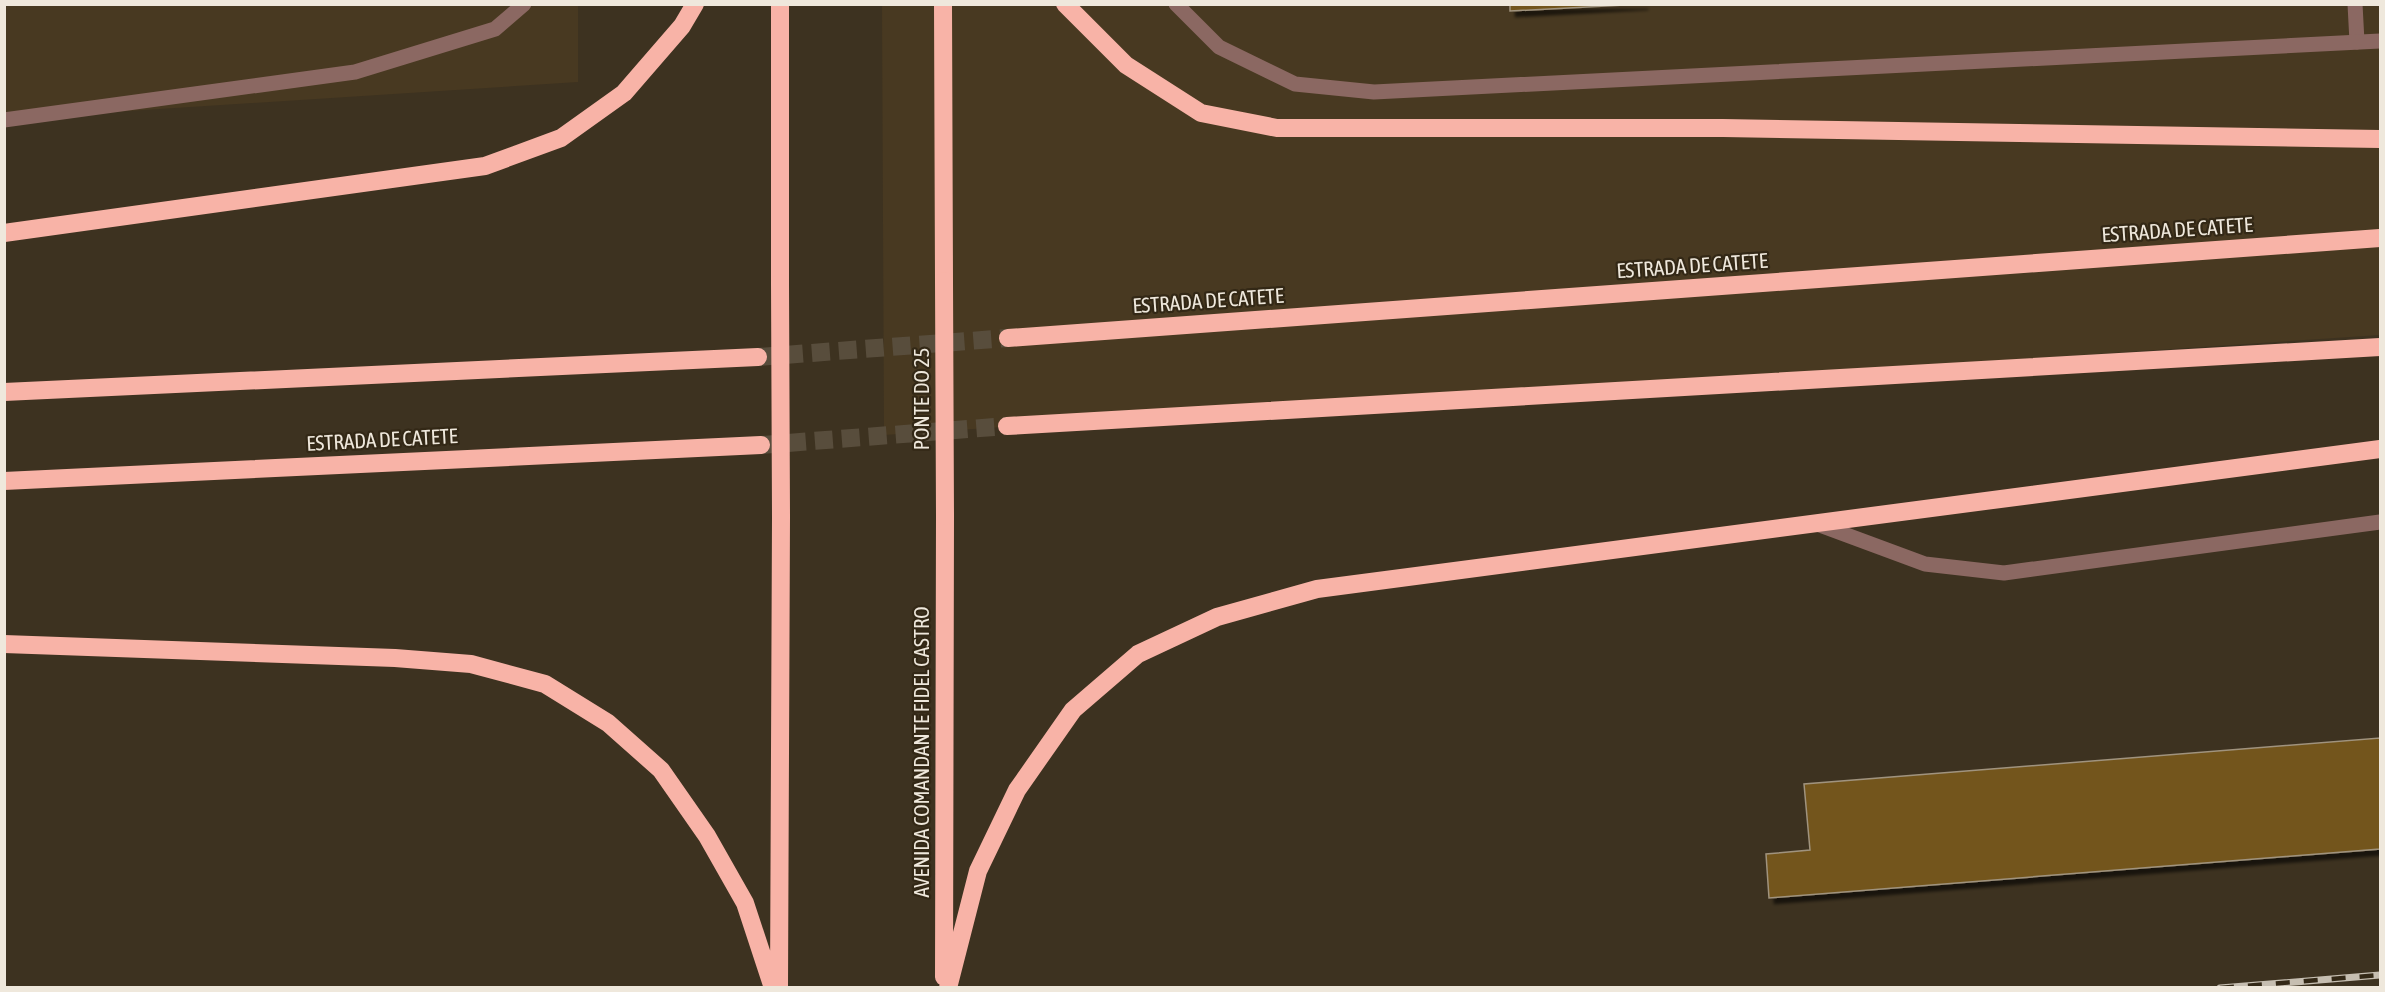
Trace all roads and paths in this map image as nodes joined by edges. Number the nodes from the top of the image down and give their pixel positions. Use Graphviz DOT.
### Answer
graph roads {
  1 [pos="524,4"];
  2 [pos="695,4"];
  3 [pos="780,4"];
  4 [pos="944,4"];
  5 [pos="1065,4"];
  6 [pos="1176,4"];
  7 [pos="2355,4"];
  8 [pos="2380,40"];
  9 [pos="2357,42"];
  10 [pos="4,120"];
  11 [pos="2380,139"];
  12 [pos="4,233"];
  13 [pos="2380,238"];
  14 [pos="1008,338"];
  15 [pos="2380,347"];
  16 [pos="758,357"];
  17 [pos="4,392"];
  18 [pos="1007,426"];
  19 [pos="761,445"];
  20 [pos="2380,449"];
  21 [pos="4,481"];
  22 [pos="945,516"];
  23 [pos="2380,522"];
  24 [pos="1817,524"];
  25 [pos="4,644"];
  26 [pos="773,987"];
  27 [pos="779,987"];
  28 [pos="946,987"];
  1 -- 10 [label="street"];
  2 -- 12 [label="highway"];
  3 -- 27 [label="highway, bridge"];
  4 -- 22 [label="highway, PONTE DO 25, bridge"];
  5 -- 11 [label="highway"];
  6 -- 9 [label="street"];
  7 -- 9 [label="street"];
  8 -- 9 [label="street"];
  13 -- 14 [label="highway, ESTRADA DE CATETE"];
  15 -- 18 [label="highway"];
  16 -- 17 [label="highway"];
  19 -- 21 [label="highway, ESTRADA DE CATETE"];
  20 -- 24 [label="highway"];
  22 -- 28 [label="highway, AVENIDA COMANDANTE FIDEL CASTRO"];
  23 -- 24 [label="street"];
  24 -- 28 [label="highway"];
  25 -- 26 [label="highway"];
}
